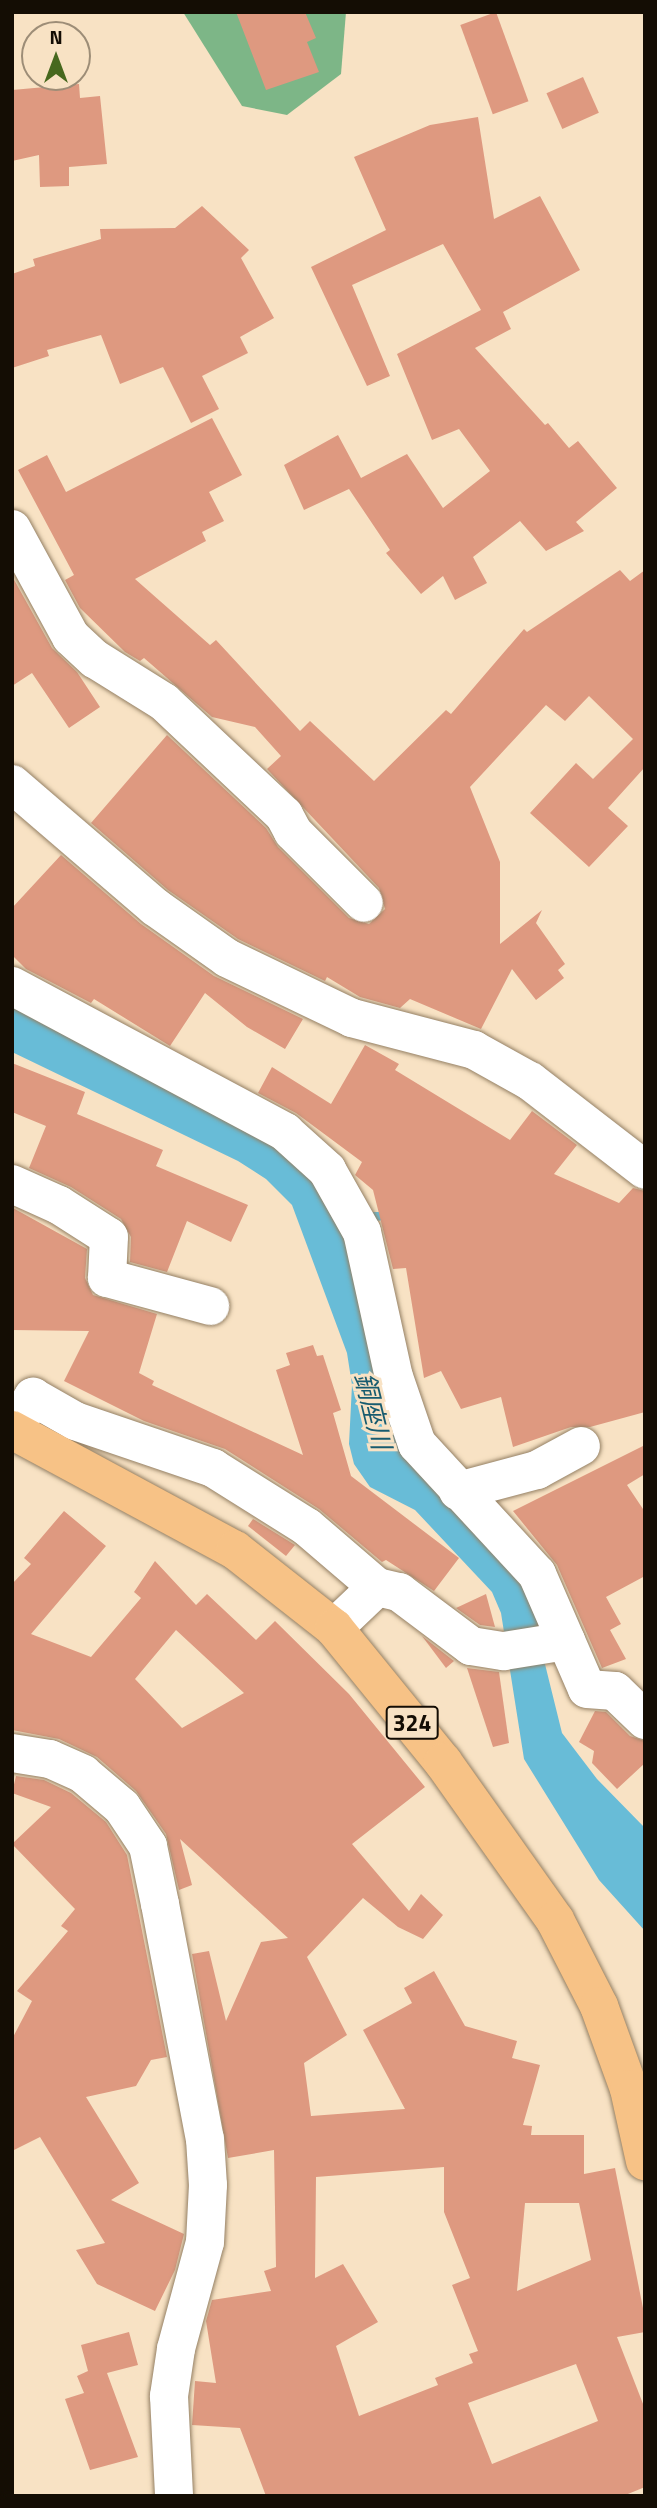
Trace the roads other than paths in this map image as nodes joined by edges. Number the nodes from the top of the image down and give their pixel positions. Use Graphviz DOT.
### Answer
graph roads {
  1 [pos="12,529"];
  2 [pos="12,784"];
  3 [pos="364,903"];
  4 [pos="12,986"];
  5 [pos="645,1171"];
  6 [pos="12,1184"];
  7 [pos="210,1306"];
  8 [pos="13,1430"];
  9 [pos="581,1446"];
  10 [pos="458,1491"];
  11 [pos="377,1587"];
  12 [pos="334,1628"];
  13 [pos="566,1641"];
  14 [pos="645,1720"];
  15 [pos="12,1753"];
  16 [pos="645,2161"];
  17 [pos="174,2496"];
  1 -- 3 [label="street"];
  2 -- 5 [label="street"];
  4 -- 10 [label="street"];
  6 -- 7 [label="street"];
  8 -- 11 [label="street"];
  8 -- 12 [label="highway, 324"];
  9 -- 10 [label="street"];
  10 -- 13 [label="street"];
  11 -- 12 [label="street"];
  11 -- 13 [label="street"];
  12 -- 16 [label="highway, 324"];
  13 -- 14 [label="street"];
  15 -- 17 [label="street"];
}
